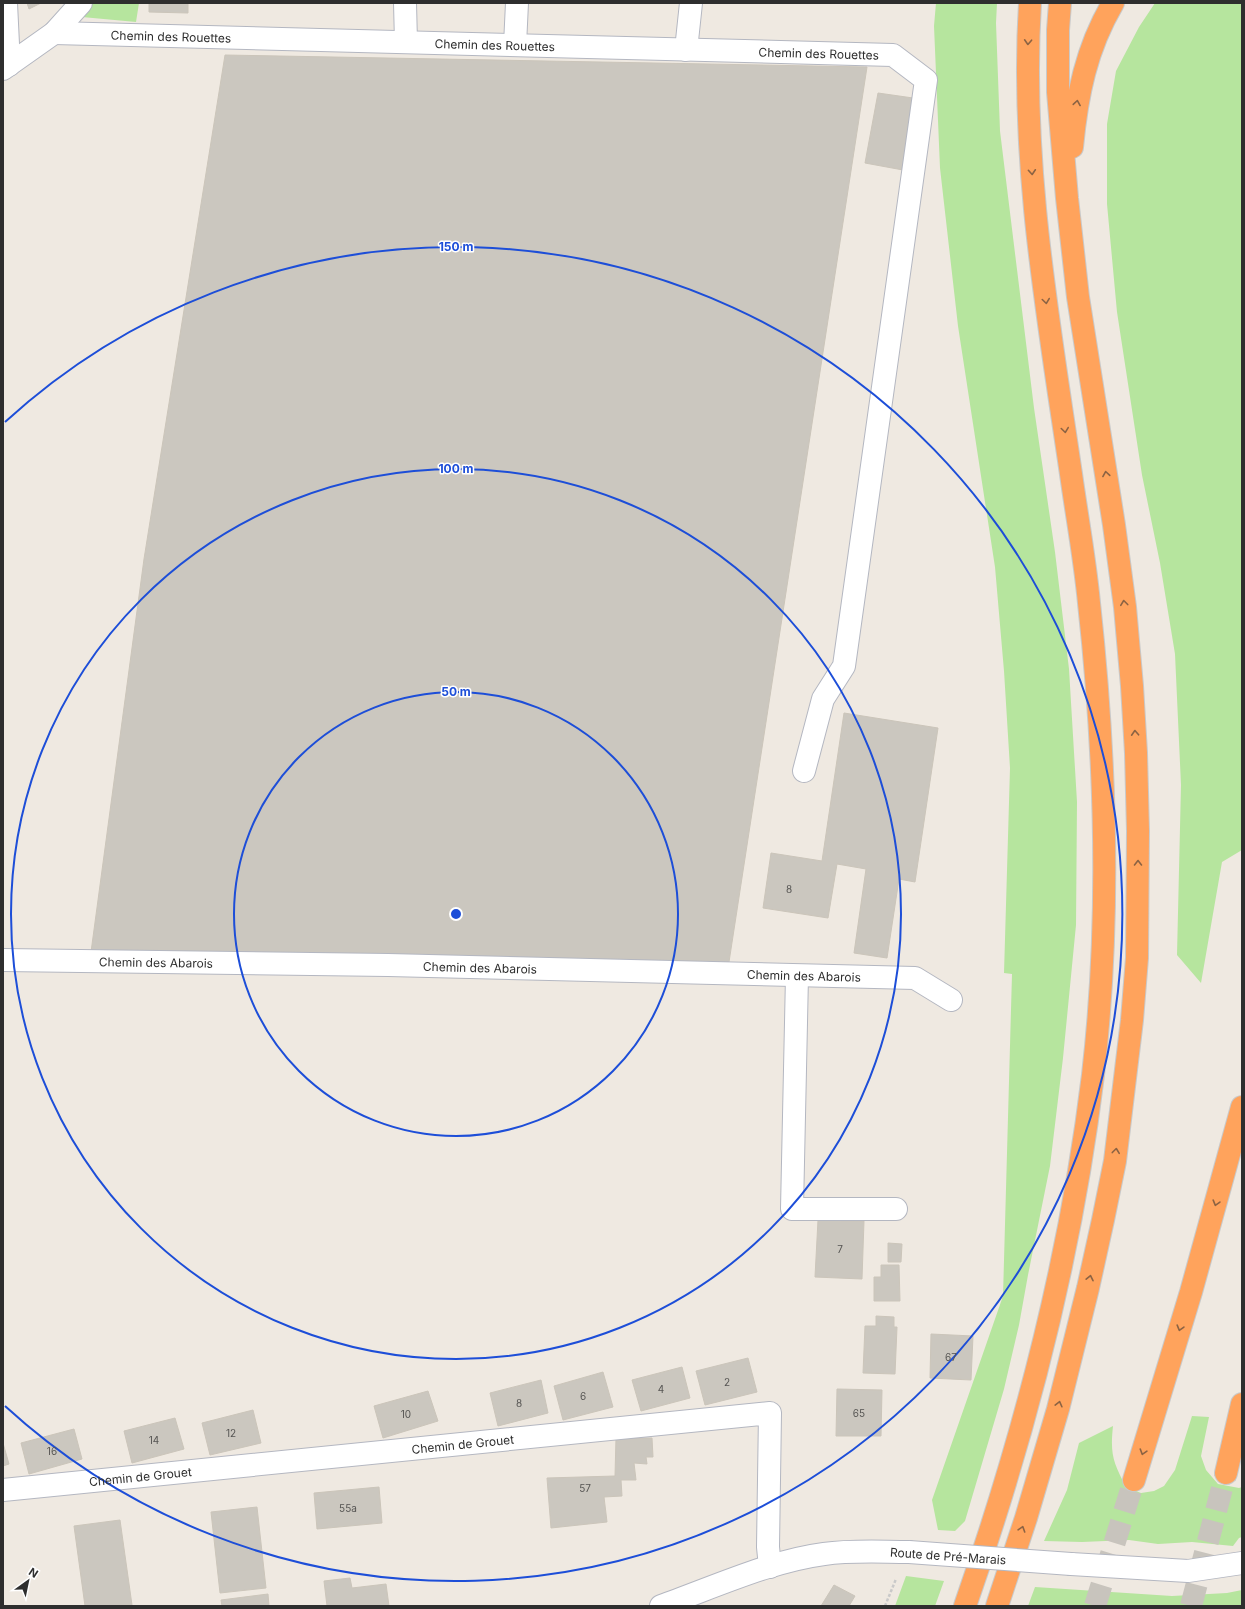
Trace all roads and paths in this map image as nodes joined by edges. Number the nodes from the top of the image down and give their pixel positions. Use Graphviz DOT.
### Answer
graph roads {
  1 [pos="6,3"];
  2 [pos="81,3"];
  3 [pos="405,3"];
  4 [pos="516,3"];
  5 [pos="691,3"];
  6 [pos="1030,3"];
  7 [pos="1060,3"];
  8 [pos="1113,3"];
  9 [pos="54,32"];
  10 [pos="406,42"];
  11 [pos="515,45"];
  12 [pos="686,50"];
  13 [pos="6,67"];
  14 [pos="1068,198"];
  15 [pos="804,771"];
  16 [pos="3,960"];
  17 [pos="797,976"];
  18 [pos="951,1000"];
  19 [pos="1242,1107"];
  20 [pos="896,1209"];
  21 [pos="1242,1404"];
  22 [pos="1226,1473"];
  23 [pos="1134,1480"];
  24 [pos="3,1490"];
  25 [pos="1242,1563"];
  26 [pos="770,1567"];
  27 [pos="661,1606"];
  28 [pos="965,1606"];
  29 [pos="997,1606"];
  1 -- 13 [label="street"];
  2 -- 9 [label="street"];
  3 -- 10 [label="street"];
  4 -- 11 [label="street"];
  5 -- 12 [label="street"];
  6 -- 28 [label="highway, one-way"];
  7 -- 14 [label="highway"];
  14 -- 8 [label="highway, one-way"];
  9 -- 10 [label="street, Chemin des Rouettes"];
  9 -- 13 [label="street"];
  10 -- 11 [label="street, Chemin des Rouettes"];
  11 -- 12 [label="street, Chemin des Rouettes"];
  12 -- 15 [label="street, Chemin des Rouettes"];
  29 -- 14 [label="highway, one-way"];
  16 -- 17 [label="street, Chemin des Abarois"];
  17 -- 18 [label="street, Chemin des Abarois"];
  17 -- 20 [label="street"];
  19 -- 23 [label="highway, one-way"];
  21 -- 22 [label="highway"];
  24 -- 26 [label="street, Chemin de Grouet"];
  25 -- 26 [label="street, Route de Pré-Marais, bridge"];
  26 -- 27 [label="street, Route de Pré-Marais"];
}
